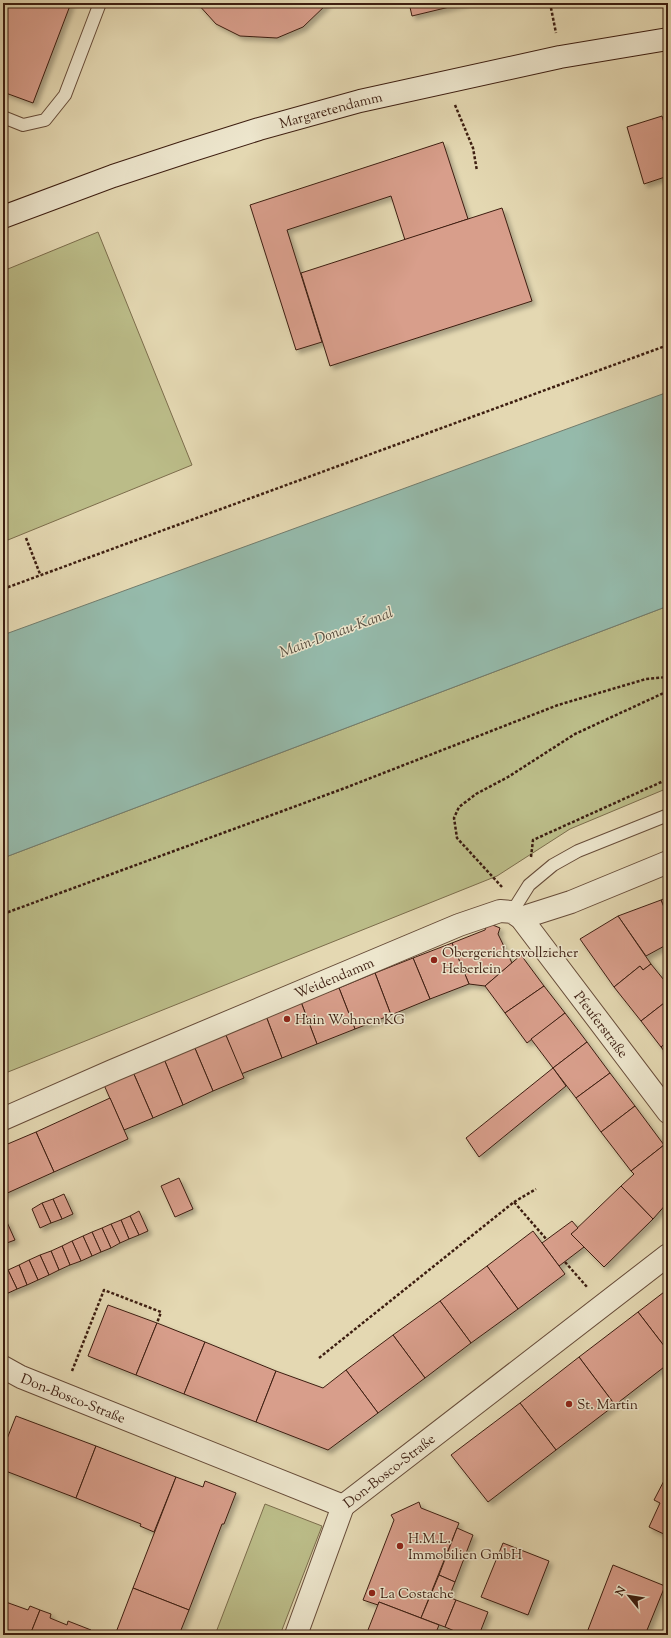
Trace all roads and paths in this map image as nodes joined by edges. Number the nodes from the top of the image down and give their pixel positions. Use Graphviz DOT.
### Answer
graph roads {
  1 [pos="100,3"];
  2 [pos="550,3"];
  3 [pos="553,16"];
  4 [pos="668,39"];
  5 [pos="456,108"];
  6 [pos="3,117"];
  7 [pos="477,171"];
  8 [pos="3,217"];
  9 [pos="668,345"];
  10 [pos="26,538"];
  11 [pos="40,574"];
  12 [pos="3,589"];
  13 [pos="668,677"];
  14 [pos="668,691"];
  15 [pos="668,779"];
  16 [pos="668,816"];
  17 [pos="668,862"];
  18 [pos="529,886"];
  19 [pos="517,911"];
  20 [pos="3,914"];
  21 [pos="668,1112"];
  22 [pos="3,1119"];
  23 [pos="536,1189"];
  24 [pos="514,1202"];
  25 [pos="547,1240"];
  26 [pos="668,1255"];
  27 [pos="565,1262"];
  28 [pos="602,1305"];
  29 [pos="156,1323"];
  30 [pos="319,1358"];
  31 [pos="3,1367"];
  32 [pos="63,1394"];
  33 [pos="343,1506"];
  34 [pos="296,1635"];
  1 -- 6 [label="lane"];
  2 -- 3 [label="path"];
  4 -- 8 [label="street, Margaretendamm"];
  5 -- 7 [label="path"];
  9 -- 11 [label="path"];
  10 -- 11 [label="path"];
  11 -- 12 [label="path"];
  13 -- 20 [label="path"];
  14 -- 19 [label="path"];
  15 -- 18 [label="path"];
  16 -- 18 [label="lane"];
  17 -- 19 [label="street, Weidendamm"];
  18 -- 19 [label="lane"];
  19 -- 21 [label="street, Pfeuferstraße"];
  19 -- 22 [label="street, Weidendamm"];
  23 -- 24 [label="path"];
  24 -- 25 [label="path"];
  24 -- 30 [label="path"];
  26 -- 28 [label="street, Don-Bosco-Straße"];
  27 -- 28 [label="path"];
  28 -- 33 [label="street, Don-Bosco-Straße"];
  29 -- 32 [label="path"];
  31 -- 32 [label="street, Don-Bosco-Straße"];
  32 -- 33 [label="street, Don-Bosco-Straße"];
  33 -- 34 [label="street"];
}
